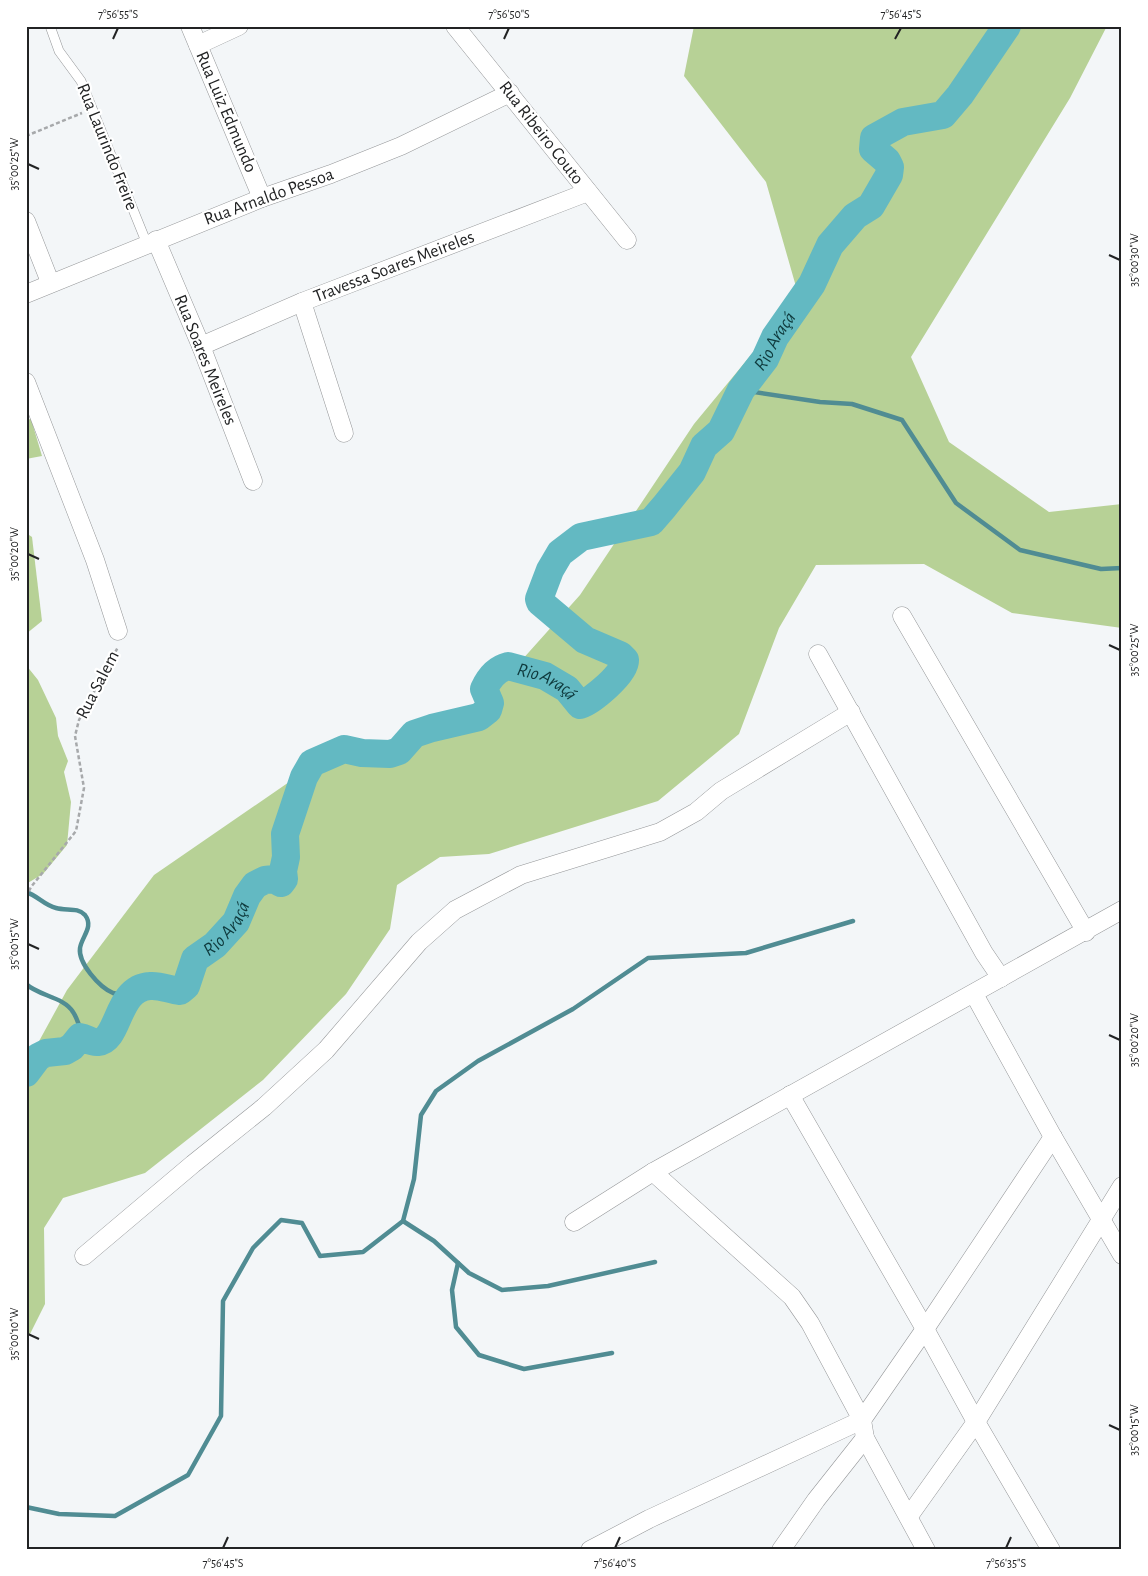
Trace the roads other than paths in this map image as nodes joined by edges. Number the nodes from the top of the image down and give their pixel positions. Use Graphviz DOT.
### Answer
graph roads {
  1 [pos="50,26"];
  2 [pos="190,26"];
  3 [pos="239,26"];
  4 [pos="456,26"];
  5 [pos="198,45"];
  6 [pos="510,93"];
  7 [pos="588,192"];
  8 [pos="262,198"];
  9 [pos="26,221"];
  10 [pos="627,240"];
  11 [pos="151,242"];
  12 [pos="50,282"];
  13 [pos="26,294"];
  14 [pos="302,302"];
  15 [pos="201,346"];
  16 [pos="26,382"];
  17 [pos="344,433"];
  18 [pos="253,481"];
  19 [pos="902,616"];
  20 [pos="118,631"];
  21 [pos="818,654"];
  22 [pos="851,712"];
  23 [pos="1122,910"];
  24 [pos="1086,932"];
  25 [pos="1000,978"];
  26 [pos="974,994"];
  27 [pos="790,1095"];
  28 [pos="1052,1138"];
  29 [pos="653,1172"];
  30 [pos="1122,1186"];
  31 [pos="1102,1220"];
  32 [pos="574,1222"];
  33 [pos="1122,1255"];
  34 [pos="84,1256"];
  35 [pos="925,1329"];
  36 [pos="862,1420"];
  37 [pos="976,1422"];
  38 [pos="866,1438"];
  39 [pos="909,1516"];
  40 [pos="590,1550"];
  41 [pos="781,1550"];
  42 [pos="926,1550"];
  43 [pos="1051,1550"];
  1 -- 11 [label="lane, Rua Laurindo Freire"];
  2 -- 5 [label="street, Rua Luiz Edmundo"];
  3 -- 5 [label="street"];
  4 -- 6 [label="street, Rua Ribeiro Couto"];
  5 -- 8 [label="street, Rua Luiz Edmundo"];
  6 -- 7 [label="street, Rua Ribeiro Couto"];
  6 -- 8 [label="street, Rua Arnaldo Pessoa"];
  7 -- 10 [label="street, Rua Ribeiro Couto"];
  7 -- 14 [label="street, Travessa Soares Meireles"];
  8 -- 11 [label="street, Rua Arnaldo Pessoa"];
  9 -- 12 [label="street"];
  11 -- 12 [label="street, Rua Arnaldo Pessoa"];
  11 -- 15 [label="street, Rua Soares Meireles"];
  12 -- 13 [label="street, Rua Arnaldo Pessoa"];
  14 -- 15 [label="street, Travessa Soares Meireles"];
  14 -- 17 [label="street"];
  15 -- 18 [label="street, Rua Soares Meireles"];
  16 -- 20 [label="street, Rua Salem"];
  19 -- 24 [label="street"];
  21 -- 22 [label="street"];
  22 -- 25 [label="street"];
  22 -- 34 [label="street"];
  23 -- 24 [label="street"];
  24 -- 25 [label="street"];
  25 -- 26 [label="street"];
  26 -- 27 [label="street"];
  26 -- 28 [label="street"];
  27 -- 29 [label="street"];
  27 -- 35 [label="street"];
  28 -- 31 [label="street"];
  28 -- 35 [label="street"];
  29 -- 32 [label="street"];
  29 -- 36 [label="street"];
  30 -- 31 [label="street"];
  31 -- 33 [label="street"];
  31 -- 37 [label="street"];
  35 -- 36 [label="street"];
  35 -- 37 [label="street"];
  36 -- 38 [label="street"];
  36 -- 40 [label="street"];
  37 -- 39 [label="street"];
  37 -- 43 [label="street"];
  38 -- 39 [label="street"];
  38 -- 41 [label="street"];
  39 -- 42 [label="street"];
}
